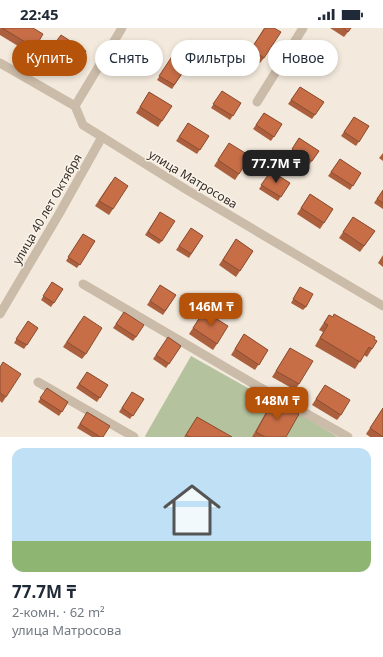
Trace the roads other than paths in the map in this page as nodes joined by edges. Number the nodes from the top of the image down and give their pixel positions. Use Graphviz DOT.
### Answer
graph roads {
  1 [pos="122,28"];
  2 [pos="302,28"];
  3 [pos="0,63"];
  4 [pos="257,102"];
  5 [pos="75,106"];
  6 [pos="102,137"];
  7 [pos="83,284"];
  8 [pos="383,306"];
  9 [pos="0,314"];
  10 [pos="38,382"];
  11 [pos="134,437"];
  12 [pos="348,437"];
  1 -- 5 [label="street"];
  2 -- 4 [label="street"];
  3 -- 5 [label="street"];
  5 -- 6 [label="street, улица Матросова"];
  6 -- 8 [label="street, улица Матросова"];
  6 -- 9 [label="street, улица 40 лет Октября"];
  7 -- 12 [label="street"];
  10 -- 11 [label="street"];
}
